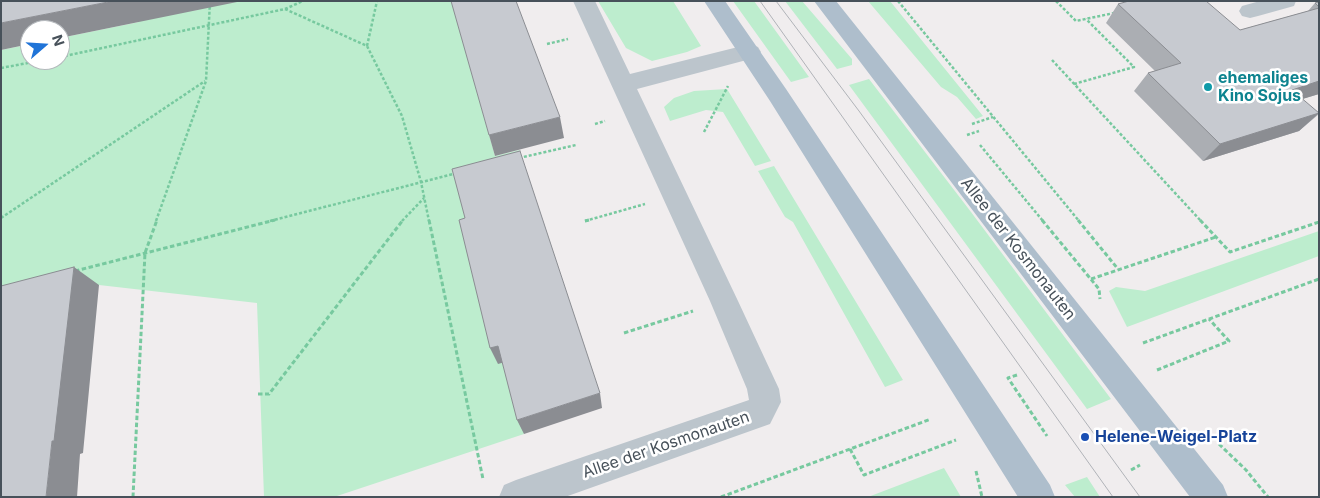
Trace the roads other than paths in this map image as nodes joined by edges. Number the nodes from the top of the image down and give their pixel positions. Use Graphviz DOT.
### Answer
graph roads {
  1 [pos="584,1"];
  2 [pos="714,1"];
  3 [pos="824,1"];
  4 [pos="1286,1"];
  5 [pos="1250,11"];
  6 [pos="750,52"];
  7 [pos="624,84"];
  8 [pos="516,497"];
  9 [pos="1038,497"];
  10 [pos="1211,497"];
  1 -- 7 [label="street, Allee der Kosmonauten"];
  2 -- 6 [label="main road"];
  3 -- 10 [label="main road, Allee der Kosmonauten"];
  4 -- 5 [label="street"];
  6 -- 7 [label="street"];
  6 -- 9 [label="main road"];
  7 -- 8 [label="street, Allee der Kosmonauten"];
}
